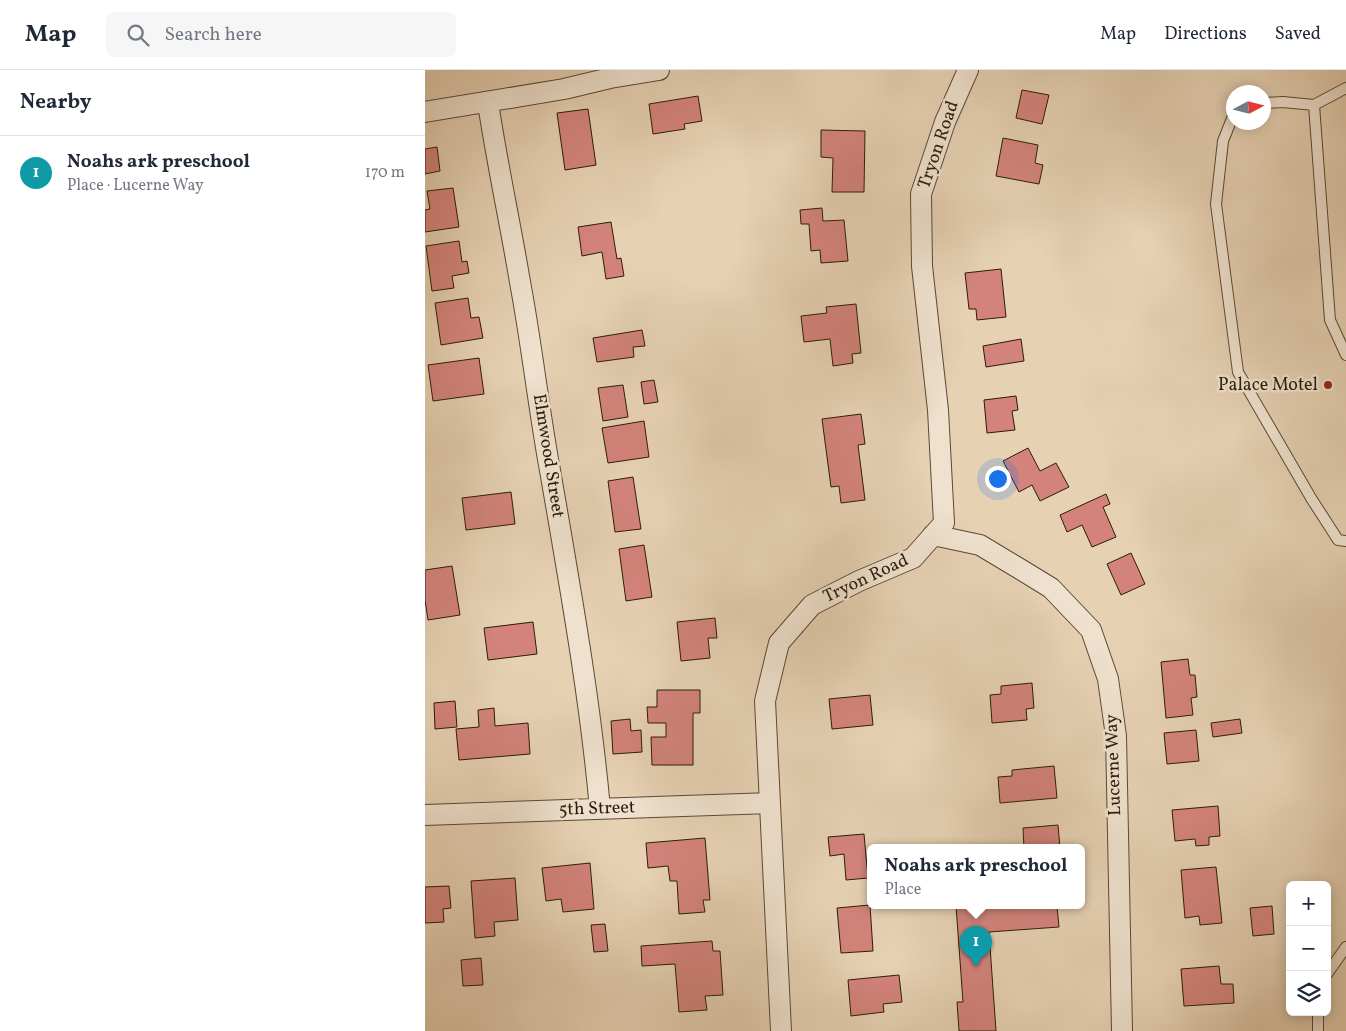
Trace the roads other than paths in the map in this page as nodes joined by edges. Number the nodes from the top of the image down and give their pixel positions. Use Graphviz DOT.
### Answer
graph roads {
  1 [pos="659,70"];
  2 [pos="968,70"];
  3 [pos="1346,88"];
  4 [pos="488,103"];
  5 [pos="1271,103"];
  6 [pos="1314,105"];
  7 [pos="425,112"];
  8 [pos="1227,130"];
  9 [pos="1346,355"];
  10 [pos="933,536"];
  11 [pos="1346,542"];
  12 [pos="769,803"];
  13 [pos="600,809"];
  14 [pos="425,815"];
  15 [pos="1346,947"];
  16 [pos="1329,971"];
  17 [pos="1317,1016"];
  18 [pos="781,1031"];
  19 [pos="1122,1031"];
  20 [pos="1318,1031"];
  1 -- 4 [label="street"];
  2 -- 10 [label="street, Tryon Road"];
  3 -- 6 [label="lane"];
  4 -- 7 [label="street"];
  4 -- 13 [label="street, Elmwood Street"];
  5 -- 6 [label="lane"];
  6 -- 9 [label="lane"];
  8 -- 11 [label="lane"];
  10 -- 12 [label="street, Tryon Road"];
  10 -- 19 [label="street, Lucerne Way"];
  12 -- 13 [label="street, 5th Street"];
  12 -- 18 [label="street, Tryon Road"];
  13 -- 14 [label="street, 5th Street"];
  15 -- 16 [label="lane"];
  17 -- 20 [label="lane"];
}
